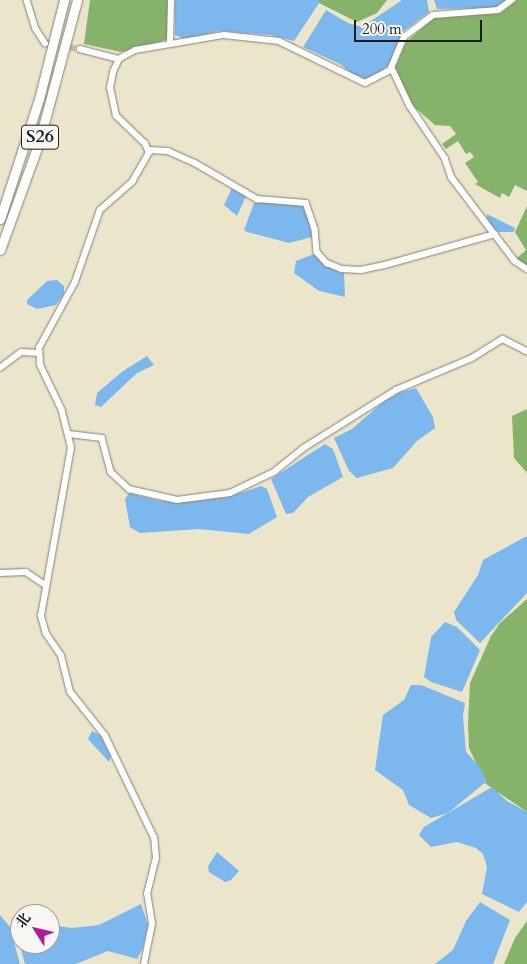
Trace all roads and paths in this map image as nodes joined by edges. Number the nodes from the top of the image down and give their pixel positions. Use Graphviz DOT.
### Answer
graph roads {
  1 [pos="27,0"];
  2 [pos="64,0"];
  3 [pos="77,0"];
  4 [pos="171,0"];
  5 [pos="512,0"];
  6 [pos="45,43"];
  7 [pos="170,43"];
  8 [pos="80,50"];
  9 [pos="119,59"];
  10 [pos="392,68"];
  11 [pos="149,150"];
  12 [pos="0,219"];
  13 [pos="495,234"];
  14 [pos="0,250"];
  15 [pos="527,269"];
  16 [pos="527,351"];
  17 [pos="39,353"];
  18 [pos="0,368"];
  19 [pos="69,434"];
  20 [pos="0,573"];
  21 [pos="45,585"];
  22 [pos="144,964"];
  1 -- 6 [label="street"];
  2 -- 12 [label="highway, S26"];
  3 -- 14 [label="highway, S26"];
  4 -- 7 [label="street"];
  5 -- 10 [label="street"];
  7 -- 9 [label="street"];
  7 -- 10 [label="street"];
  8 -- 9 [label="street"];
  9 -- 11 [label="street"];
  10 -- 13 [label="street"];
  11 -- 13 [label="street"];
  11 -- 17 [label="street"];
  13 -- 15 [label="street"];
  16 -- 19 [label="street"];
  17 -- 18 [label="street"];
  17 -- 19 [label="street"];
  19 -- 21 [label="street"];
  20 -- 21 [label="street"];
  21 -- 22 [label="street"];
}
